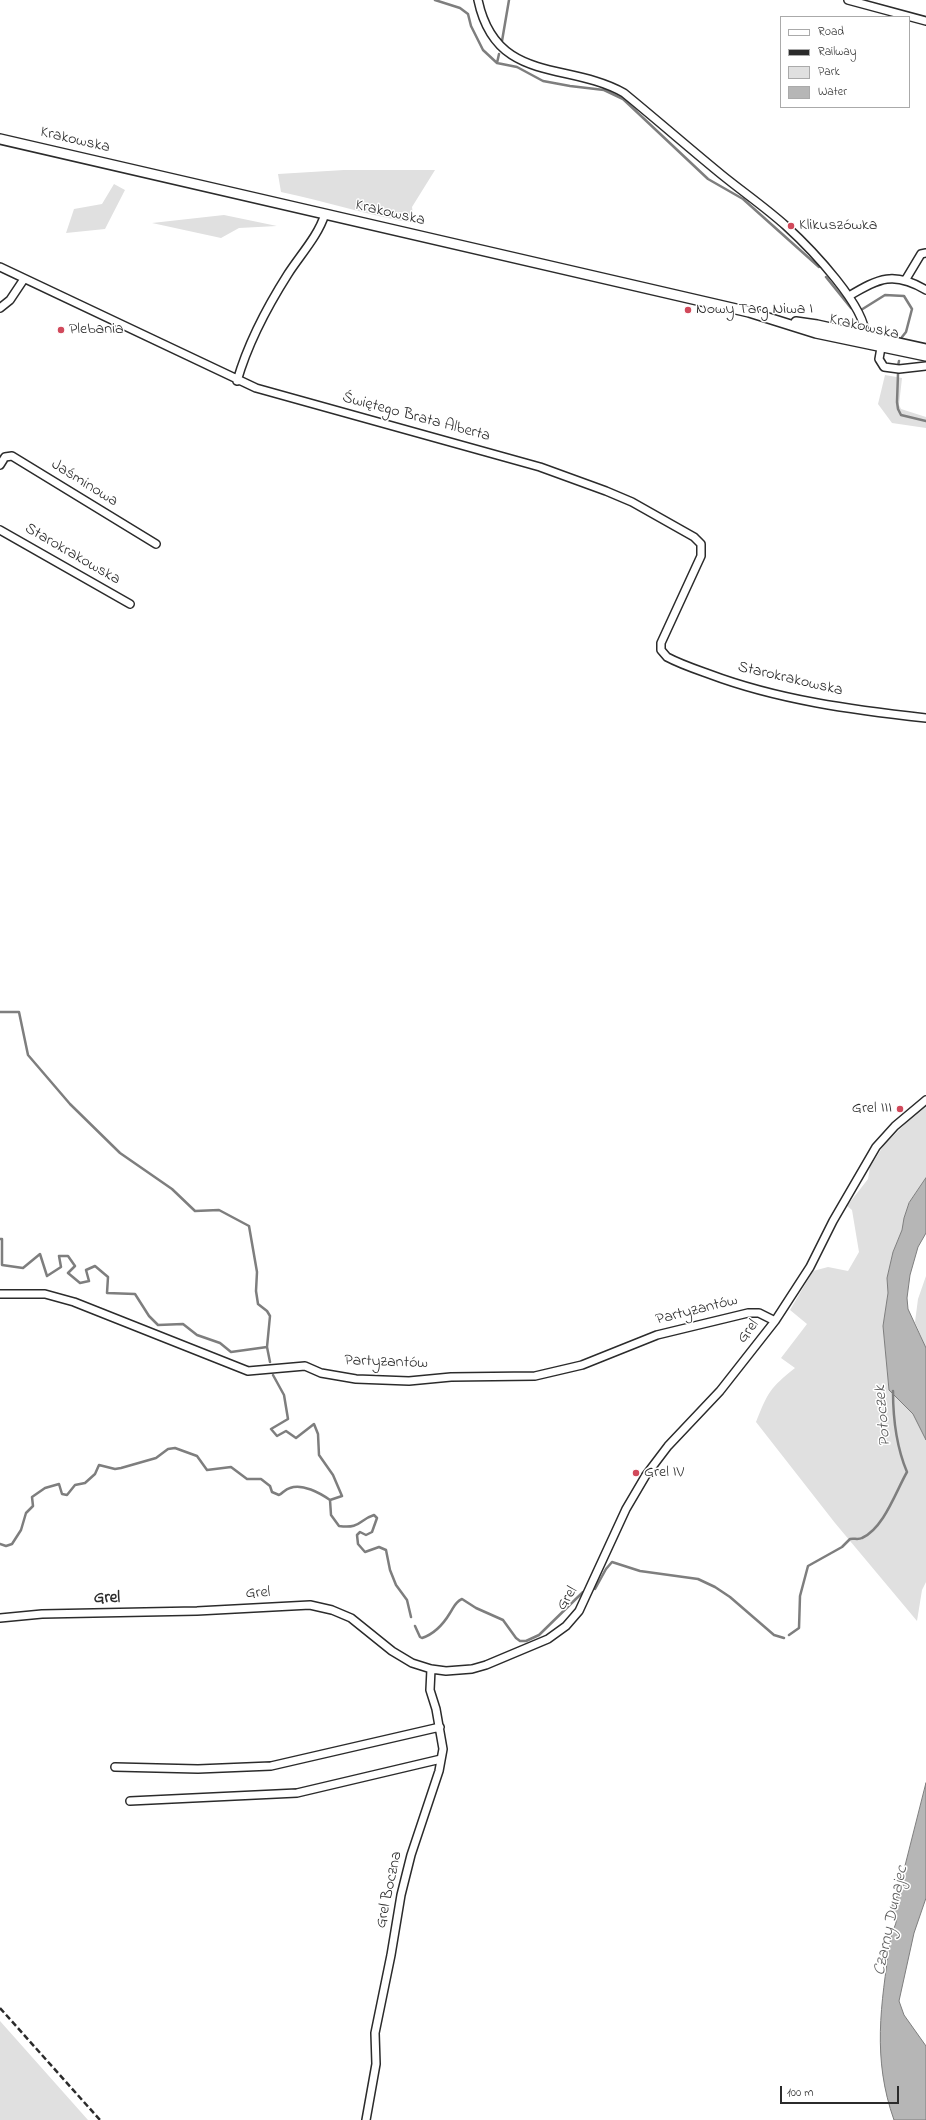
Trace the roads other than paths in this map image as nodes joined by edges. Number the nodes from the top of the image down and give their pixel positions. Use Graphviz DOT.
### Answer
graph roads {
  1 [pos="478,0"];
  2 [pos="848,0"];
  3 [pos="907,16"];
  4 [pos="910,17"];
  5 [pos="926,21"];
  6 [pos="0,139"];
  7 [pos="325,214"];
  8 [pos="926,253"];
  9 [pos="0,267"];
  10 [pos="24,278"];
  11 [pos="906,279"];
  12 [pos="926,290"];
  13 [pos="849,296"];
  14 [pos="0,308"];
  15 [pos="865,340"];
  16 [pos="881,344"];
  17 [pos="926,349"];
  18 [pos="926,356"];
  19 [pos="926,366"];
  20 [pos="237,381"];
  21 [pos="0,465"];
  22 [pos="0,530"];
  23 [pos="156,544"];
  24 [pos="130,604"];
  25 [pos="661,643"];
  26 [pos="926,718"];
  27 [pos="926,1100"];
  28 [pos="0,1294"];
  29 [pos="775,1321"];
  30 [pos="0,1618"];
  31 [pos="431,1669"];
  32 [pos="440,1727"];
  33 [pos="441,1759"];
  34 [pos="115,1767"];
  35 [pos="130,1801"];
  36 [pos="366,2120"];
  1 -- 13 [label="street"];
  2 -- 3 [label="street"];
  4 -- 5 [label="street"];
  6 -- 7 [label="main road, Krakowska"];
  7 -- 15 [label="main road, Krakowska"];
  7 -- 20 [label="street"];
  8 -- 11 [label="street"];
  9 -- 10 [label="street, Świętego Brata Alberta"];
  10 -- 14 [label="street"];
  10 -- 20 [label="street, Świętego Brata Alberta"];
  11 -- 12 [label="street"];
  11 -- 13 [label="street"];
  13 -- 15 [label="street"];
  15 -- 16 [label="main road, Krakowska"];
  16 -- 17 [label="main road, Krakowska"];
  16 -- 18 [label="main road, Krakowska"];
  16 -- 19 [label="street"];
  20 -- 25 [label="street, Świętego Brata Alberta"];
  21 -- 23 [label="street, Jaśminowa"];
  22 -- 24 [label="street, Starokrakowska"];
  25 -- 26 [label="street, Starokrakowska"];
  27 -- 29 [label="street, Grel"];
  28 -- 29 [label="street, Partyzantów"];
  29 -- 31 [label="street, Grel"];
  30 -- 31 [label="street, Grel"];
  31 -- 32 [label="street, Grel Boczna"];
  32 -- 33 [label="street, Grel Boczna"];
  32 -- 34 [label="street"];
  33 -- 35 [label="street"];
  33 -- 36 [label="street, Grel Boczna"];
}
